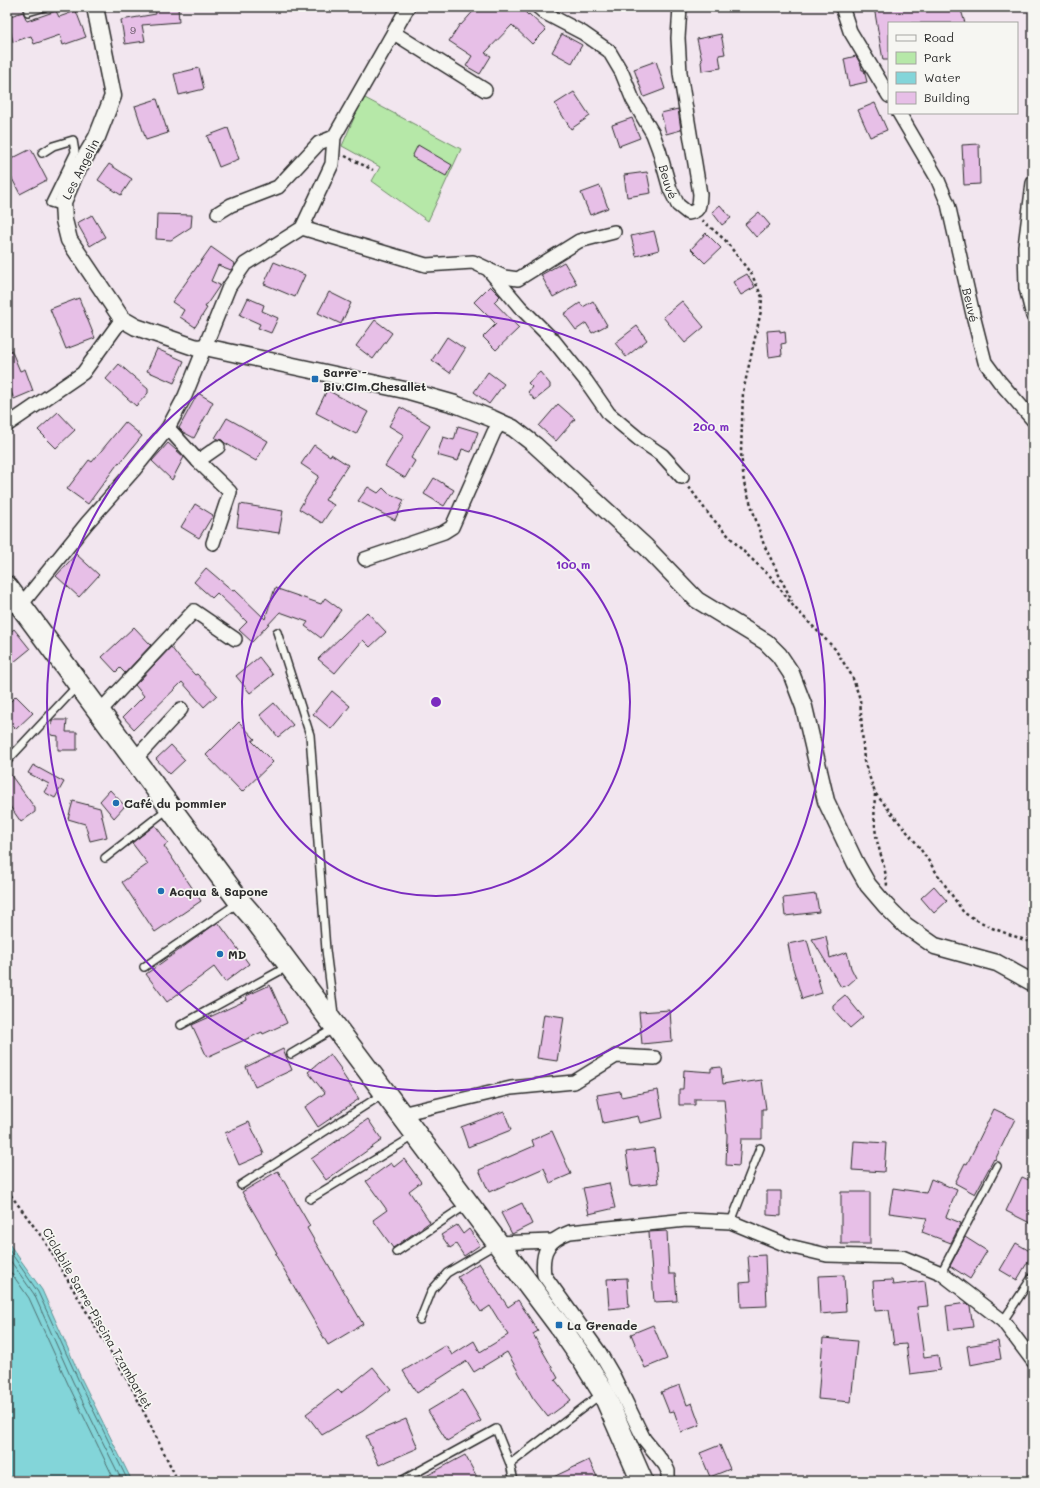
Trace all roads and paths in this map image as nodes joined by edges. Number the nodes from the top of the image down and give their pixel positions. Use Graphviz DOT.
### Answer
graph roads {
  1 [pos="45,7"];
  2 [pos="95,7"];
  3 [pos="408,7"];
  4 [pos="538,7"];
  5 [pos="680,7"];
  6 [pos="842,7"];
  7 [pos="28,12"];
  8 [pos="394,33"];
  9 [pos="485,90"];
  10 [pos="888,94"];
  11 [pos="900,114"];
  12 [pos="334,143"];
  13 [pos="42,153"];
  14 [pos="373,170"];
  15 [pos="1033,183"];
  16 [pos="63,207"];
  17 [pos="694,212"];
  18 [pos="218,213"];
  19 [pos="302,228"];
  20 [pos="614,232"];
  21 [pos="488,270"];
  22 [pos="1033,316"];
  23 [pos="122,319"];
  24 [pos="205,348"];
  25 [pos="1033,420"];
  26 [pos="501,422"];
  27 [pos="7,425"];
  28 [pos="168,428"];
  29 [pos="218,447"];
  30 [pos="198,461"];
  31 [pos="682,477"];
  32 [pos="213,543"];
  33 [pos="365,559"];
  34 [pos="7,587"];
  35 [pos="21,605"];
  36 [pos="794,607"];
  37 [pos="277,632"];
  38 [pos="235,639"];
  39 [pos="79,684"];
  40 [pos="181,709"];
  41 [pos="100,711"];
  42 [pos="135,759"];
  43 [pos="7,761"];
  44 [pos="875,793"];
  45 [pos="171,807"];
  46 [pos="105,858"];
  47 [pos="240,902"];
  48 [pos="886,906"];
  49 [pos="1033,943"];
  50 [pos="289,966"];
  51 [pos="144,967"];
  52 [pos="1033,983"];
  53 [pos="181,1025"];
  54 [pos="336,1027"];
  55 [pos="291,1054"];
  56 [pos="655,1058"];
  57 [pos="385,1093"];
  58 [pos="401,1114"];
  59 [pos="416,1135"];
  60 [pos="760,1148"];
  61 [pos="997,1166"];
  62 [pos="241,1185"];
  63 [pos="7,1190"];
  64 [pos="310,1199"];
  65 [pos="468,1203"];
  66 [pos="731,1222"];
  67 [pos="552,1241"];
  68 [pos="498,1243"];
  69 [pos="396,1252"];
  70 [pos="941,1273"];
  71 [pos="1033,1276"];
  72 [pos="420,1320"];
  73 [pos="1003,1321"];
  74 [pos="1033,1360"];
  75 [pos="603,1392"];
  76 [pos="626,1446"];
  77 [pos="510,1464"];
  78 [pos="178,1481"];
  79 [pos="401,1481"];
  80 [pos="514,1481"];
  81 [pos="626,1481"];
  82 [pos="642,1481"];
  83 [pos="668,1481"];
  1 -- 7 [label="lane"];
  2 -- 16 [label="street, Les Angelin"];
  3 -- 8 [label="street"];
  4 -- 17 [label="street, Beuvé"];
  5 -- 17 [label="street, Beuvé"];
  6 -- 10 [label="street"];
  8 -- 9 [label="street"];
  8 -- 12 [label="street"];
  11 -- 25 [label="street, Beuvé"];
  12 -- 14 [label="path"];
  12 -- 18 [label="street"];
  12 -- 19 [label="street"];
  13 -- 16 [label="lane"];
  15 -- 22 [label="street"];
  16 -- 23 [label="street, Les Angelin"];
  17 -- 36 [label="path"];
  19 -- 21 [label="street"];
  19 -- 24 [label="street"];
  20 -- 21 [label="street"];
  21 -- 31 [label="street"];
  23 -- 24 [label="street"];
  23 -- 27 [label="street"];
  24 -- 26 [label="street"];
  24 -- 28 [label="street"];
  26 -- 33 [label="street"];
  26 -- 48 [label="street"];
  28 -- 30 [label="street"];
  28 -- 35 [label="street"];
  29 -- 30 [label="street"];
  30 -- 32 [label="street"];
  31 -- 36 [label="path"];
  34 -- 35 [label="main road"];
  35 -- 39 [label="main road"];
  36 -- 44 [label="path"];
  37 -- 54 [label="lane"];
  38 -- 41 [label="street"];
  39 -- 41 [label="main road"];
  39 -- 43 [label="lane"];
  40 -- 42 [label="street"];
  41 -- 42 [label="main road"];
  42 -- 45 [label="main road"];
  44 -- 48 [label="path"];
  44 -- 49 [label="path"];
  45 -- 46 [label="lane"];
  45 -- 47 [label="main road"];
  47 -- 50 [label="main road"];
  47 -- 51 [label="lane"];
  48 -- 52 [label="street"];
  50 -- 53 [label="lane"];
  50 -- 54 [label="main road"];
  54 -- 55 [label="lane"];
  54 -- 57 [label="main road"];
  56 -- 58 [label="street"];
  57 -- 58 [label="main road"];
  57 -- 62 [label="lane"];
  58 -- 59 [label="main road"];
  59 -- 64 [label="lane"];
  59 -- 65 [label="main road"];
  60 -- 66 [label="lane"];
  61 -- 70 [label="lane"];
  63 -- 78 [label="path, Ciclabile Sarre-Piscina Tzambarlet"];
  65 -- 68 [label="main road"];
  65 -- 69 [label="lane"];
  66 -- 67 [label="street"];
  66 -- 70 [label="street"];
  67 -- 68 [label="street"];
  67 -- 83 [label="street"];
  68 -- 72 [label="lane"];
  68 -- 75 [label="main road"];
  70 -- 73 [label="street"];
  71 -- 73 [label="lane"];
  73 -- 74 [label="street"];
  75 -- 76 [label="main road"];
  75 -- 77 [label="lane"];
  76 -- 81 [label="main road"];
  76 -- 82 [label="main road"];
  77 -- 79 [label="lane"];
  77 -- 80 [label="lane"];
}
